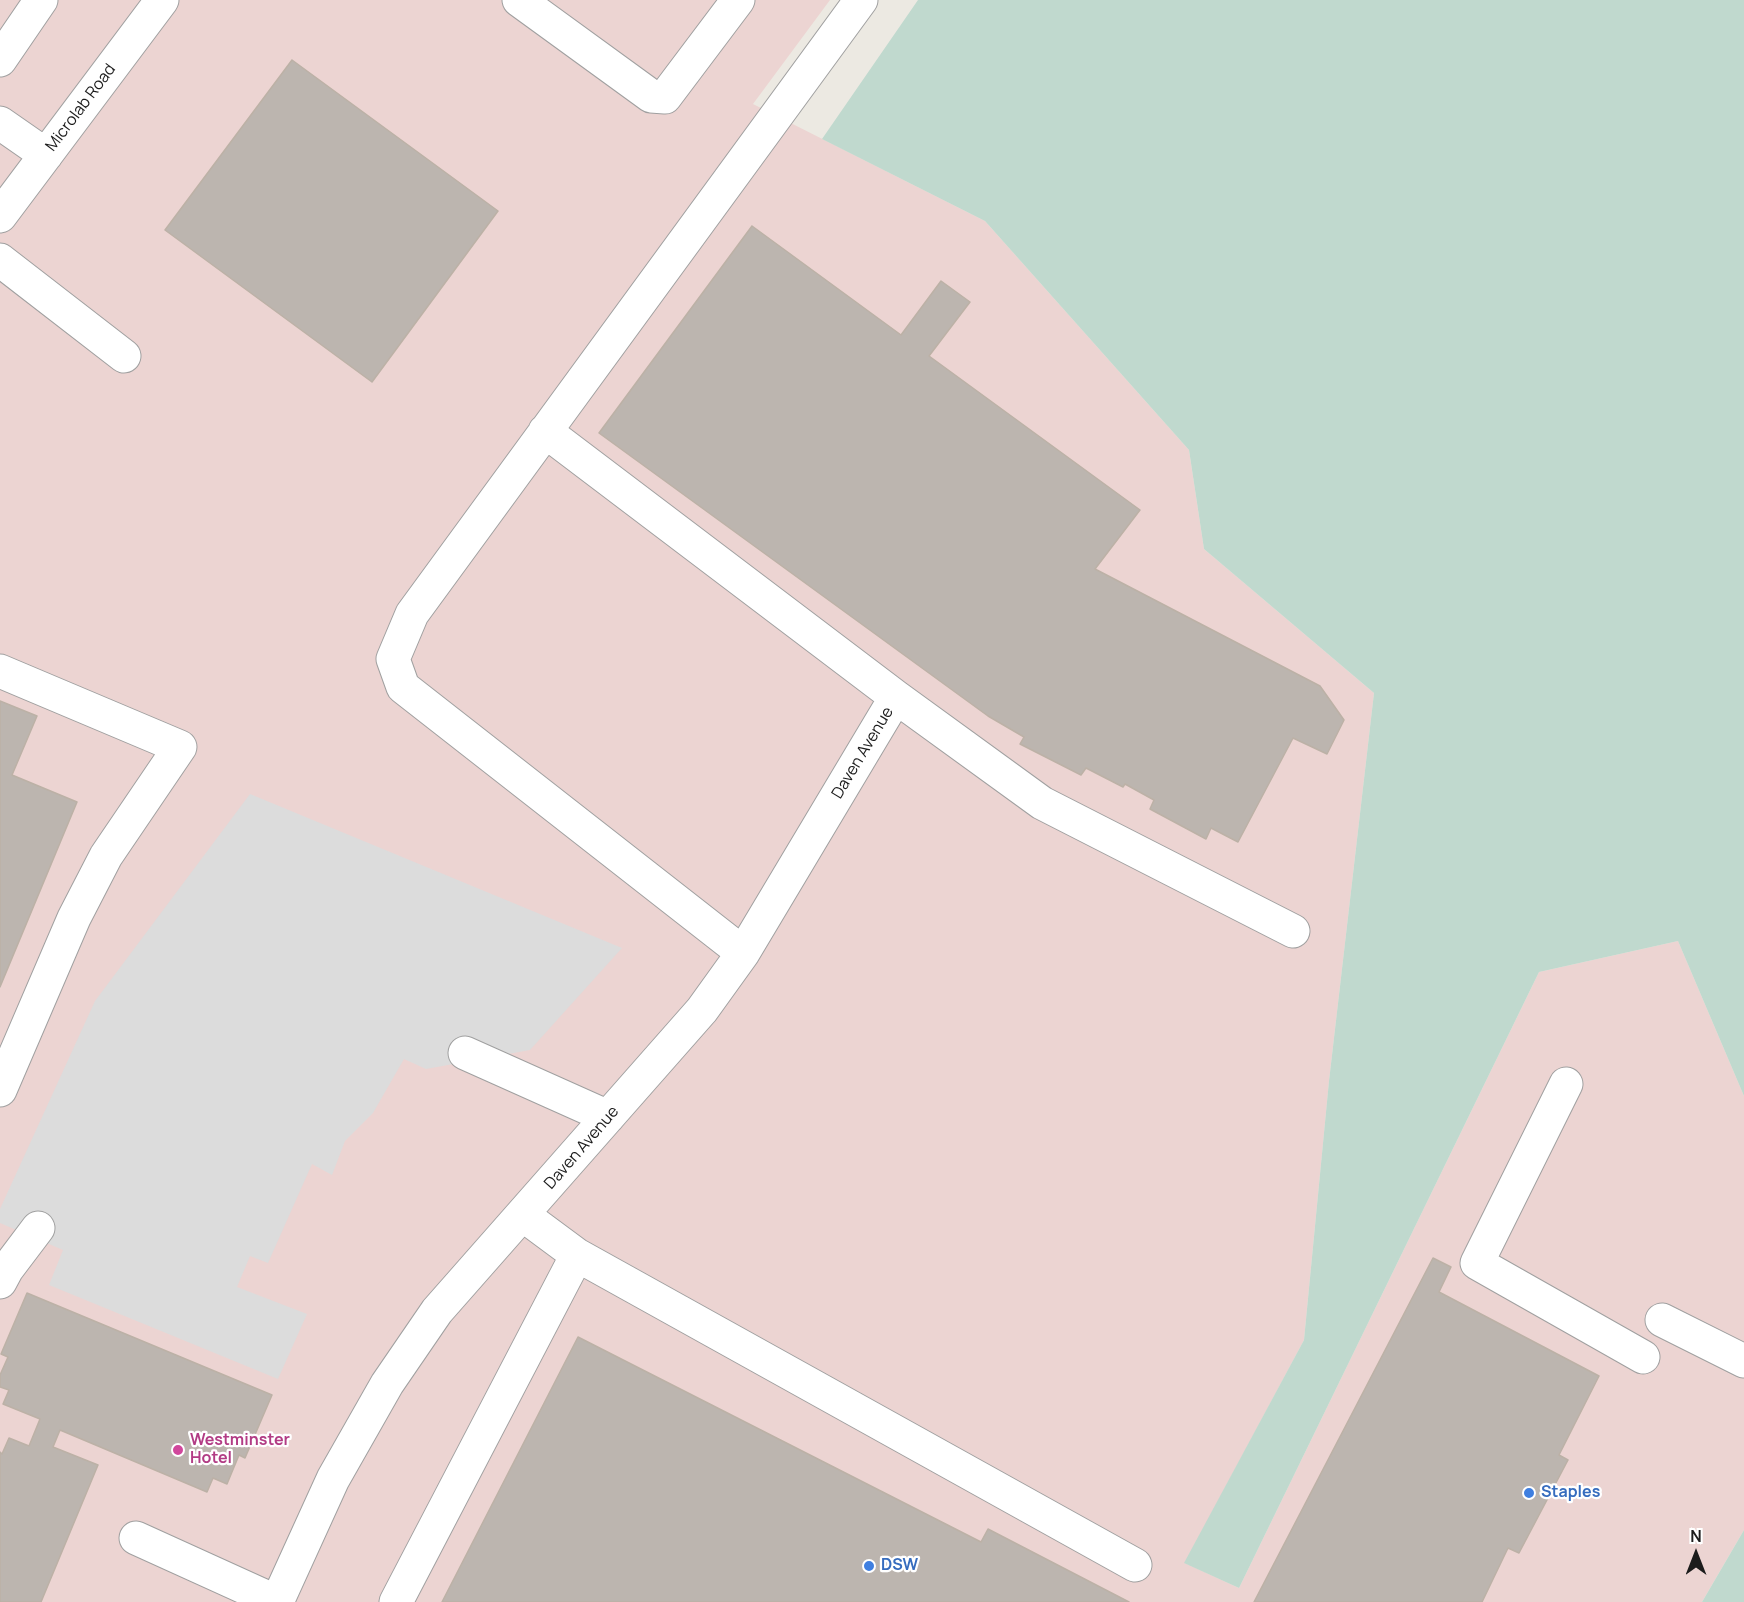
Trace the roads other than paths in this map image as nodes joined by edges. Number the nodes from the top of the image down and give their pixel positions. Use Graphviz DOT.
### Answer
graph roads {
  1 [pos="41,0"];
  2 [pos="162,0"];
  3 [pos="519,0"];
  4 [pos="738,0"];
  5 [pos="861,0"];
  6 [pos="0,60"];
  7 [pos="0,123"];
  8 [pos="46,155"];
  9 [pos="0,216"];
  10 [pos="0,260"];
  11 [pos="124,356"];
  12 [pos="545,431"];
  13 [pos="0,671"];
  14 [pos="896,698"];
  15 [pos="1293,931"];
  16 [pos="743,953"];
  17 [pos="465,1053"];
  18 [pos="1566,1084"];
  19 [pos="0,1090"];
  20 [pos="608,1118"];
  21 [pos="523,1215"];
  22 [pos="38,1228"];
  23 [pos="577,1255"];
  24 [pos="0,1282"];
  25 [pos="1662,1320"];
  26 [pos="1643,1357"];
  27 [pos="1744,1361"];
  28 [pos="136,1538"];
  29 [pos="1135,1565"];
  30 [pos="277,1602"];
  31 [pos="396,1602"];
  1 -- 6 [label="street"];
  2 -- 8 [label="street, Microlab Road"];
  3 -- 4 [label="street"];
  5 -- 12 [label="street"];
  7 -- 8 [label="street"];
  8 -- 9 [label="street, Microlab Road"];
  10 -- 11 [label="street"];
  12 -- 14 [label="street"];
  12 -- 16 [label="street"];
  13 -- 19 [label="street"];
  14 -- 15 [label="street"];
  14 -- 16 [label="street, Daven Avenue"];
  16 -- 20 [label="street, Daven Avenue"];
  17 -- 20 [label="street"];
  18 -- 26 [label="street"];
  20 -- 21 [label="street, Daven Avenue"];
  21 -- 23 [label="street"];
  21 -- 30 [label="street, Daven Avenue"];
  22 -- 24 [label="street"];
  23 -- 29 [label="street"];
  23 -- 31 [label="street"];
  25 -- 27 [label="street"];
  28 -- 30 [label="street"];
}
